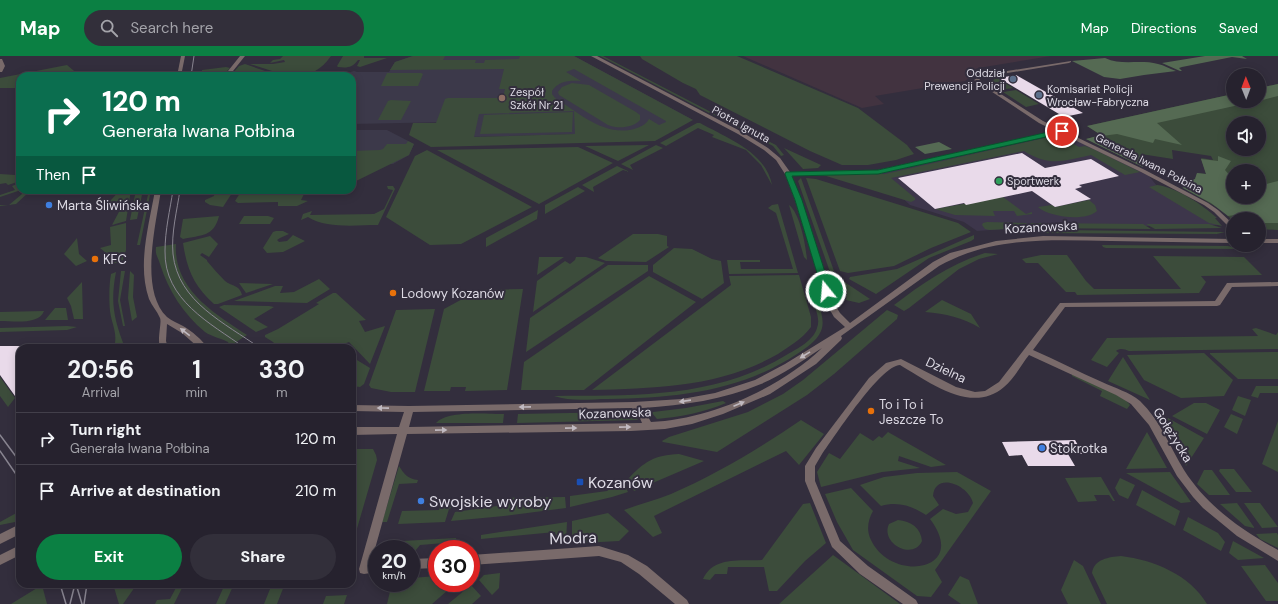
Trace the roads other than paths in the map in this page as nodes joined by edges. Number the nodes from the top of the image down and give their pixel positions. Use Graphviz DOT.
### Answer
graph roads {
  1 [pos="183,56"];
  2 [pos="243,56"];
  3 [pos="593,56"];
  4 [pos="0,60"];
  5 [pos="1070,62"];
  6 [pos="0,71"];
  7 [pos="180,72"];
  8 [pos="229,72"];
  9 [pos="1062,131"];
  10 [pos="788,174"];
  11 [pos="157,194"];
  12 [pos="1226,221"];
  13 [pos="1226,241"];
  14 [pos="1266,241"];
  15 [pos="1278,241"];
  16 [pos="1278,284"];
  17 [pos="164,318"];
  18 [pos="850,327"];
  19 [pos="163,344"];
  20 [pos="200,344"];
  21 [pos="1029,352"];
  22 [pos="634,405"];
  23 [pos="356,407"];
  24 [pos="409,409"];
  25 [pos="647,426"];
  26 [pos="402,430"];
  27 [pos="356,431"];
  28 [pos="16,531"];
  29 [pos="0,539"];
  30 [pos="372,540"];
  31 [pos="16,552"];
  32 [pos="368,554"];
  33 [pos="1278,556"];
  34 [pos="480,559"];
  35 [pos="0,560"];
  36 [pos="368,568"];
  37 [pos="683,604"];
  38 [pos="912,604"];
  1 -- 7 [label="street"];
  2 -- 8 [label="street"];
  3 -- 10 [label="street, Piotra Ignuta"];
  4 -- 6 [label="street"];
  5 -- 9 [label="street, Generała Iwana Połbina"];
  9 -- 10 [label="street"];
  9 -- 12 [label="street, Generała Iwana Połbina"];
  10 -- 18 [label="street, Piotra Ignuta"];
  11 -- 17 [label="street"];
  13 -- 18 [label="street, Kozanowska"];
  14 -- 15 [label="street"];
  16 -- 21 [label="street, Dzielna"];
  17 -- 19 [label="street"];
  20 -- 17 [label="street, one-way"];
  18 -- 22 [label="street, Kozanowska, one-way"];
  25 -- 18 [label="street, Kozanowska, one-way"];
  21 -- 33 [label="street, Gołężycka"];
  21 -- 38 [label="street, Dzielna"];
  22 -- 24 [label="street, Kozanowska, one-way"];
  22 -- 25 [label="street"];
  24 -- 23 [label="street, Kozanowska, one-way"];
  24 -- 26 [label="street"];
  26 -- 25 [label="street, Kozanowska, one-way"];
  26 -- 27 [label="street, Kozanowska"];
  26 -- 30 [label="street"];
  28 -- 29 [label="street"];
  31 -- 35 [label="street"];
  32 -- 36 [label="street"];
  34 -- 37 [label="street, Modra"];
}
